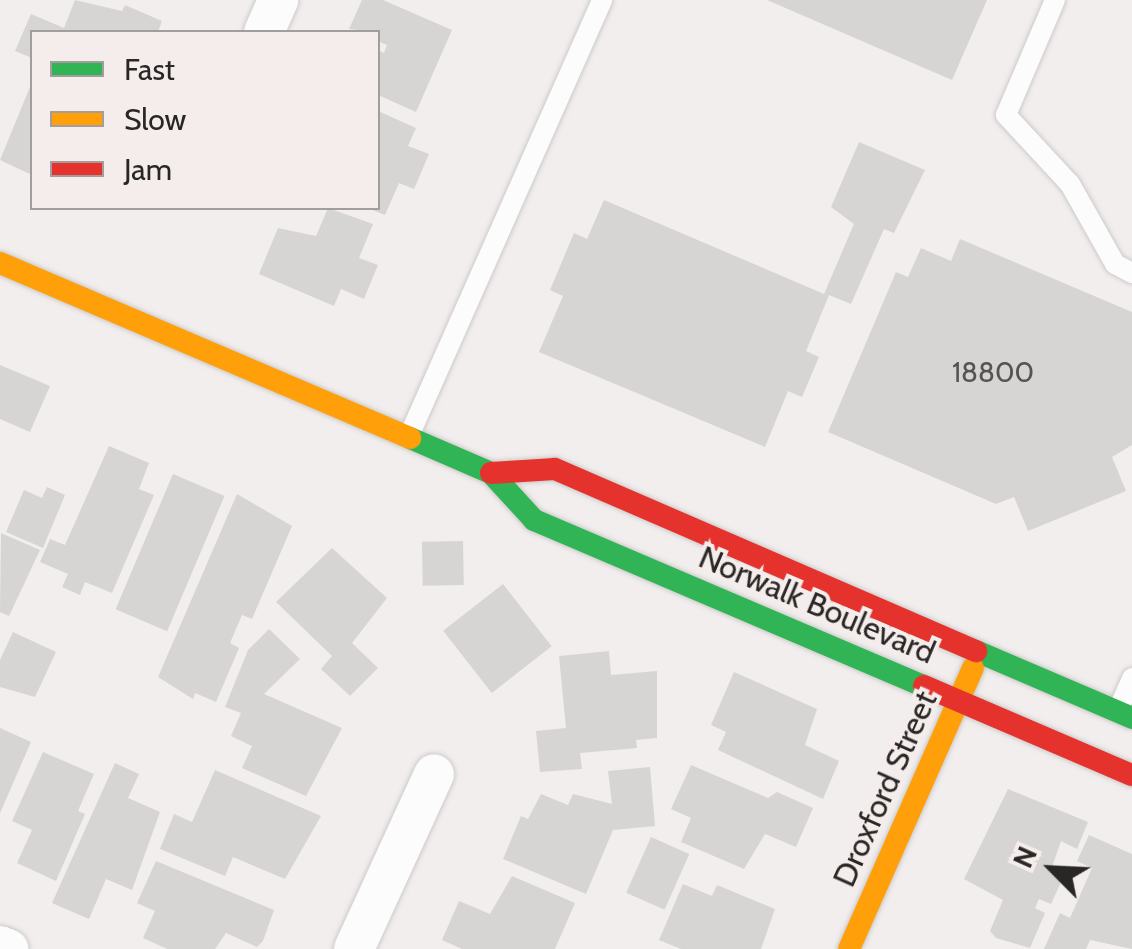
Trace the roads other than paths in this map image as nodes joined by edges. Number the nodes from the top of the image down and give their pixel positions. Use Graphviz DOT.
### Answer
graph roads {
  1 [pos="278,0"];
  2 [pos="602,0"];
  3 [pos="1054,0"];
  4 [pos="265,30"];
  5 [pos="0,263"];
  6 [pos="1132,273"];
  7 [pos="408,438"];
  8 [pos="491,473"];
  9 [pos="980,655"];
  10 [pos="1132,678"];
  11 [pos="958,702"];
  12 [pos="1124,715"];
  13 [pos="434,774"];
  14 [pos="1132,775"];
  15 [pos="0,946"];
  16 [pos="8,949"];
  17 [pos="354,949"];
  18 [pos="849,949"];
  1 -- 4 [label="street"];
  2 -- 7 [label="lane"];
  3 -- 6 [label="lane"];
  5 -- 7 [label="main road, Norwalk Boulevard"];
  7 -- 8 [label="main road, Norwalk Boulevard"];
  8 -- 9 [label="main road, Norwalk Boulevard"];
  8 -- 11 [label="main road, Norwalk Boulevard"];
  9 -- 11 [label="main road, Droxford Street"];
  9 -- 12 [label="main road, Norwalk Boulevard"];
  10 -- 12 [label="lane"];
  11 -- 14 [label="main road, Norwalk Boulevard"];
  11 -- 18 [label="main road, Droxford Street"];
  13 -- 17 [label="street"];
  15 -- 16 [label="street"];
}
